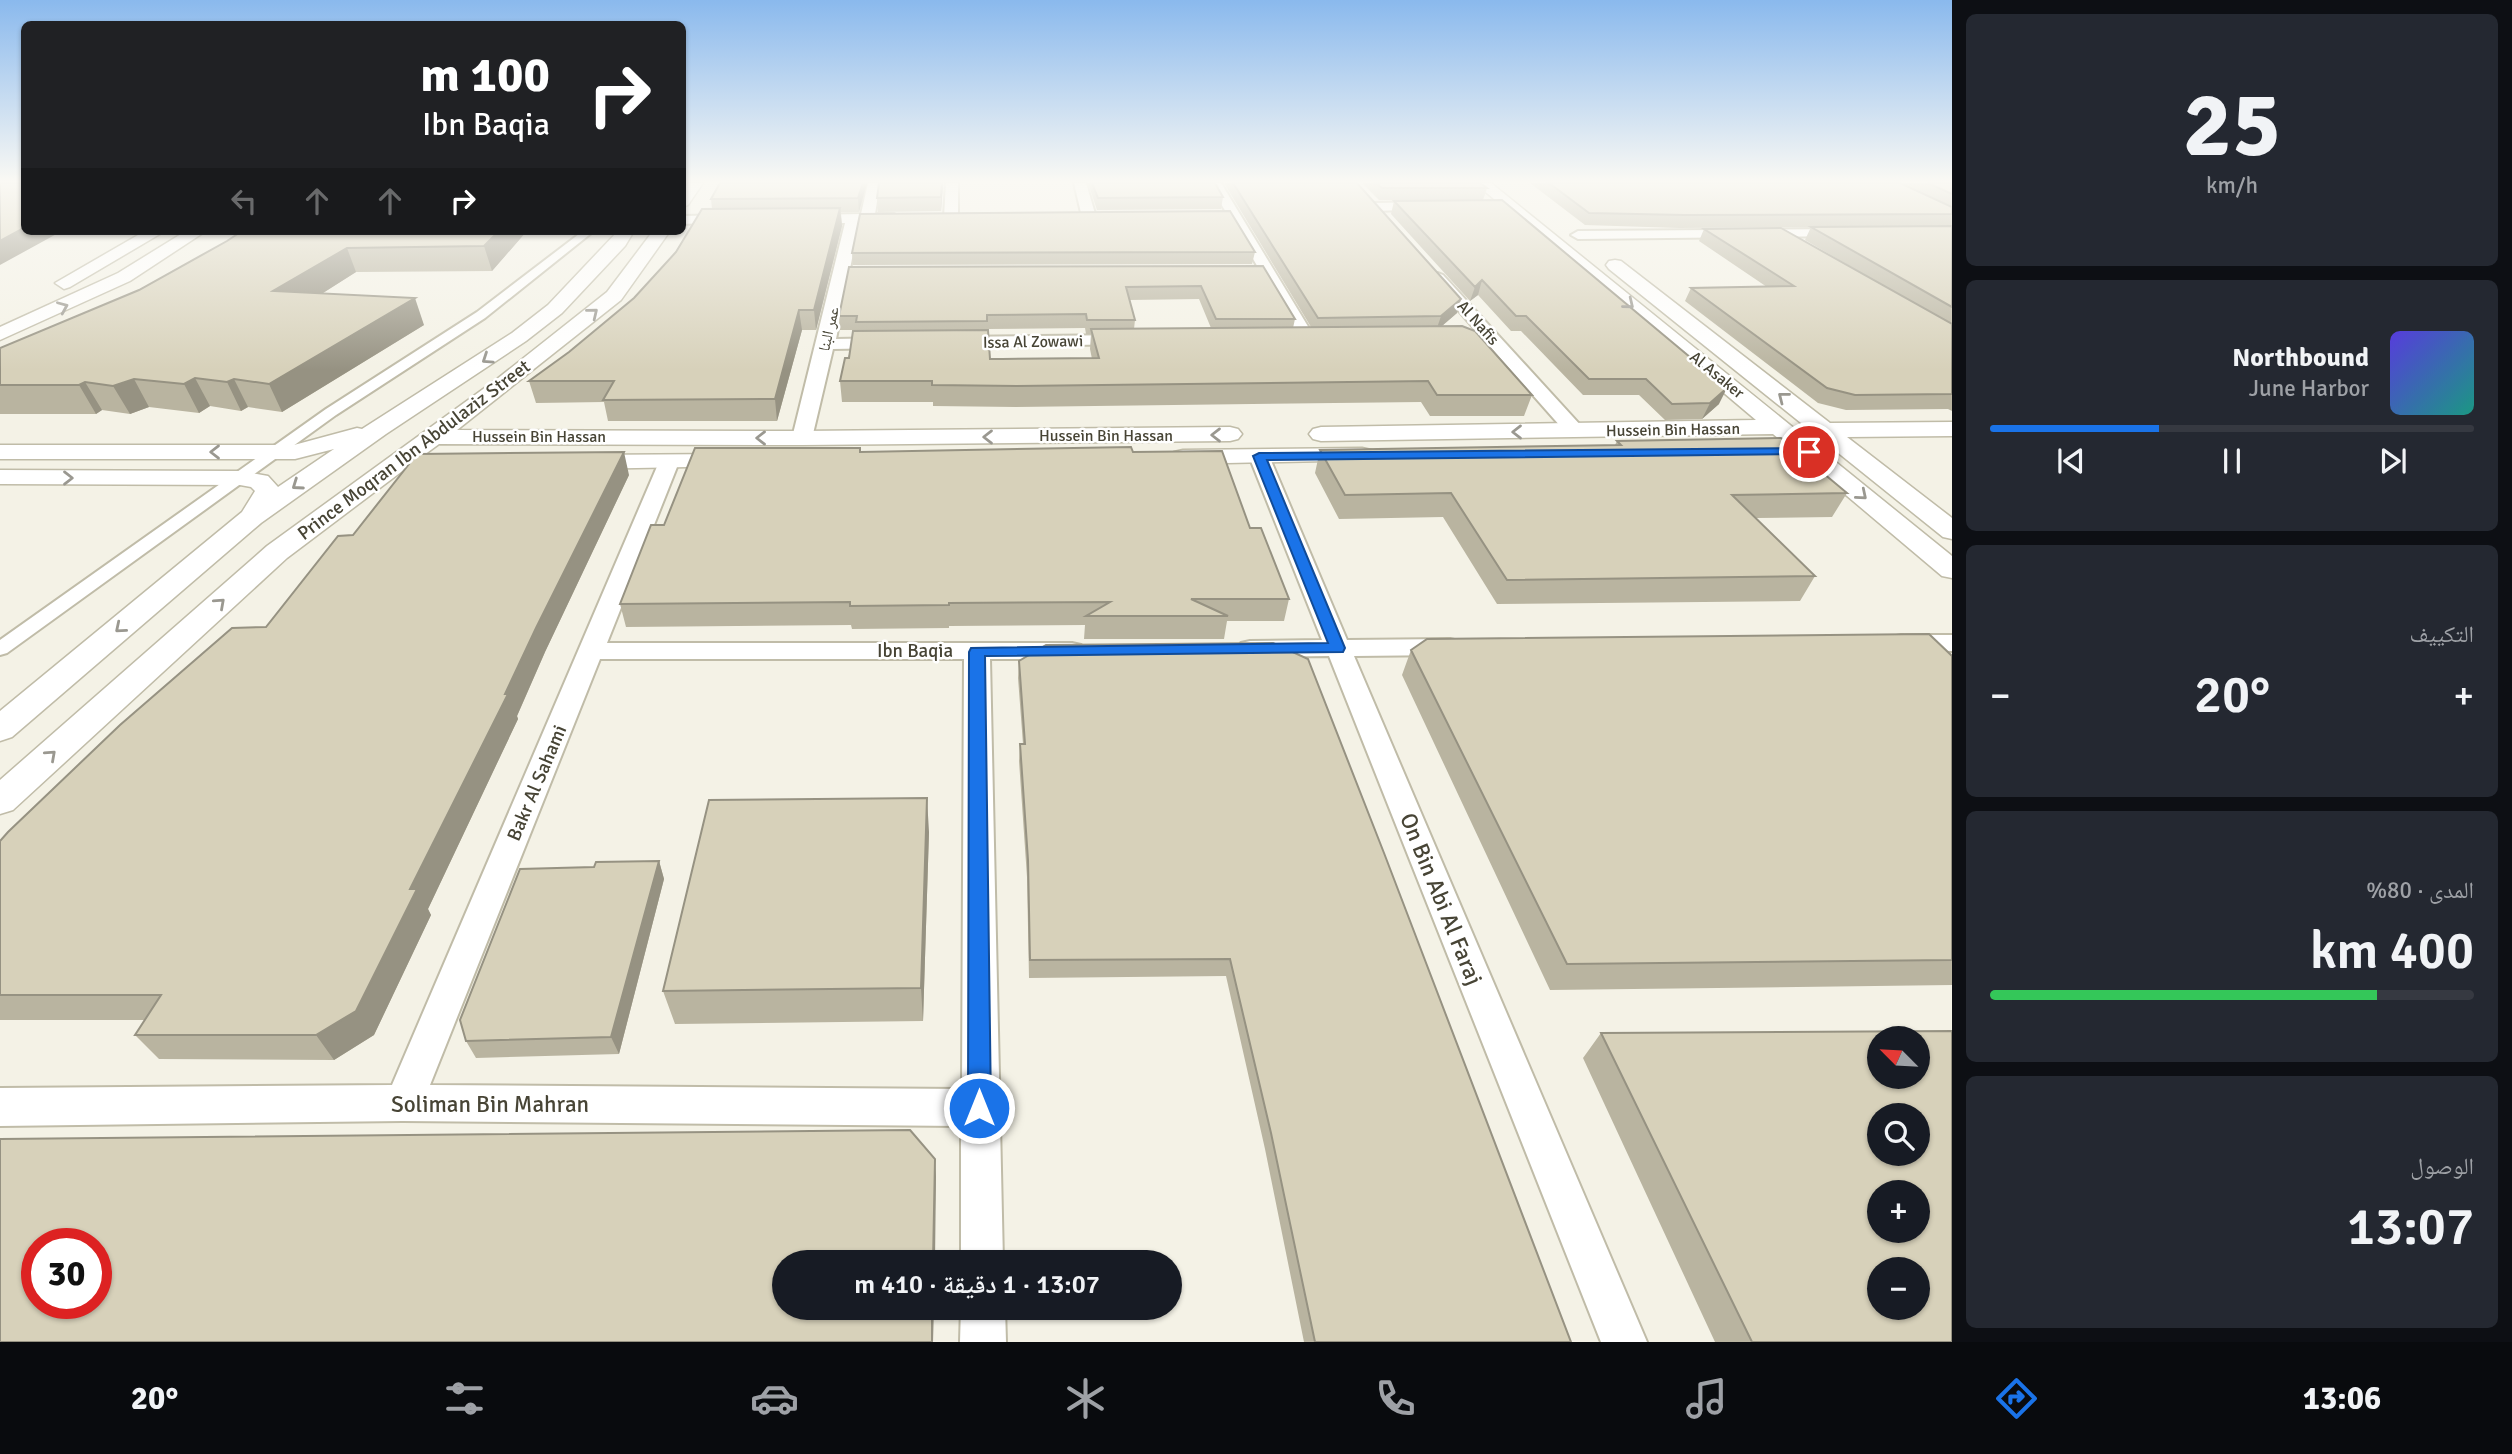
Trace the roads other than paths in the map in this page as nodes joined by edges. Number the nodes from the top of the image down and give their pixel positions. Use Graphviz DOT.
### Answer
graph roads {
  1 [pos="133,246"];
  2 [pos="174,246"];
  3 [pos="570,246"];
  4 [pos="616,246"];
  5 [pos="651,246"];
  6 [pos="851,246"];
  7 [pos="1245,246"];
  8 [pos="1558,246"];
  9 [pos="1591,246"];
  10 [pos="1429,267"];
  11 [pos="842,273"];
  12 [pos="897,273"];
  13 [pos="45,292"];
  14 [pos="0,334"];
  15 [pos="1280,338"];
  16 [pos="1425,338"];
  17 [pos="1491,338"];
  18 [pos="1148,340"];
  19 [pos="513,342"];
  20 [pos="907,343"];
  21 [pos="934,343"];
  22 [pos="826,344"];
  23 [pos="552,346"];
  24 [pos="1781,427"];
  25 [pos="379,429"];
  26 [pos="1952,429"];
  27 [pos="1825,430"];
  28 [pos="1904,430"];
  29 [pos="1576,432"];
  30 [pos="432,437"];
  31 [pos="802,438"];
  32 [pos="1943,451"];
  33 [pos="0,452"];
  34 [pos="275,452"];
  35 [pos="1741,452"];
  36 [pos="1809,452"];
  37 [pos="1589,453"];
  38 [pos="1853,453"];
  39 [pos="1259,456"];
  40 [pos="397,462"];
  41 [pos="479,462"];
  42 [pos="561,462"];
  43 [pos="669,462"];
  44 [pos="0,477"];
  45 [pos="240,478"];
  46 [pos="252,517"];
  47 [pos="1952,531"];
  48 [pos="1952,569"];
  49 [pos="1881,643"];
  50 [pos="1952,643"];
  51 [pos="1477,647"];
  52 [pos="1337,648"];
  53 [pos="0,649"];
  54 [pos="1226,649"];
  55 [pos="1101,650"];
  56 [pos="593,651"];
  57 [pos="977,652"];
  58 [pos="0,729"];
  59 [pos="0,801"];
  60 [pos="403,1103"];
  61 [pos="0,1107"];
  62 [pos="979,1108"];
  63 [pos="982,1250"];
  64 [pos="983,1320"];
  65 [pos="983,1342"];
  66 [pos="1624,1342"];
  1 -- 13 [label="street"];
  14 -- 2 [label="street, one-way"];
  3 -- 34 [label="street"];
  4 -- 19 [label="street, Prince Moqran Ibn Abdulaziz Street"];
  23 -- 5 [label="street, Prince Moqran Ibn Abdulaziz Street, one-way"];
  6 -- 11 [label="street, عمر البنا"];
  7 -- 15 [label="street"];
  8 -- 24 [label="street, Al Asaker, one-way"];
  27 -- 9 [label="street, Al Asaker, one-way"];
  10 -- 17 [label="street, Al Nafis"];
  11 -- 12 [label="street"];
  11 -- 22 [label="street, عمر البنا"];
  16 -- 17 [label="street"];
  17 -- 29 [label="street, Al Nafis"];
  18 -- 21 [label="street, Issa Al Zowawi"];
  19 -- 23 [label="street"];
  19 -- 25 [label="street, Prince Moqran Ibn Abdulaziz Street, one-way"];
  20 -- 22 [label="street"];
  22 -- 31 [label="street, عمر البنا"];
  23 -- 30 [label="street, Prince Moqran Ibn Abdulaziz Street"];
  24 -- 29 [label="street, Hussein Bin Hassan"];
  24 -- 36 [label="street, Al Asaker"];
  25 -- 34 [label="street"];
  25 -- 46 [label="street, Prince Moqran Ibn Abdulaziz Street, one-way"];
  26 -- 28 [label="street"];
  27 -- 28 [label="street"];
  27 -- 38 [label="street, Al Asaker"];
  28 -- 32 [label="street"];
  29 -- 31 [label="street, Hussein Bin Hassan, one-way"];
  31 -- 30 [label="street, Hussein Bin Hassan, one-way"];
  30 -- 40 [label="street, Prince Moqran Ibn Abdulaziz Street"];
  32 -- 38 [label="street"];
  34 -- 33 [label="street, one-way"];
  34 -- 45 [label="street"];
  35 -- 36 [label="street, Hussein Bin Hassan"];
  36 -- 48 [label="street, Al Asaker, one-way"];
  37 -- 39 [label="street, Hussein Bin Hassan"];
  38 -- 47 [label="street, Al Asaker"];
  39 -- 43 [label="street, Hussein Bin Hassan"];
  39 -- 52 [label="street, On Bin Abi Al Faraj"];
  40 -- 41 [label="street, Hussein Bin Hassan"];
  59 -- 40 [label="street, Prince Moqran Ibn Abdulaziz Street, one-way"];
  42 -- 43 [label="street, Hussein Bin Hassan"];
  43 -- 56 [label="street, Bakr Al Sahami"];
  44 -- 45 [label="street, one-way"];
  45 -- 46 [label="street"];
  45 -- 53 [label="street"];
  46 -- 58 [label="street, Prince Moqran Ibn Abdulaziz Street, one-way"];
  49 -- 50 [label="street"];
  51 -- 52 [label="street"];
  52 -- 54 [label="street"];
  52 -- 66 [label="street, On Bin Abi Al Faraj"];
  55 -- 57 [label="street, Ibn Baqia"];
  56 -- 57 [label="street, Ibn Baqia"];
  56 -- 60 [label="street, Bakr Al Sahami"];
  57 -- 62 [label="street"];
  60 -- 61 [label="street, Soliman Bin Mahran"];
  60 -- 62 [label="street, Soliman Bin Mahran"];
  62 -- 63 [label="street"];
  64 -- 65 [label="street"];
}
